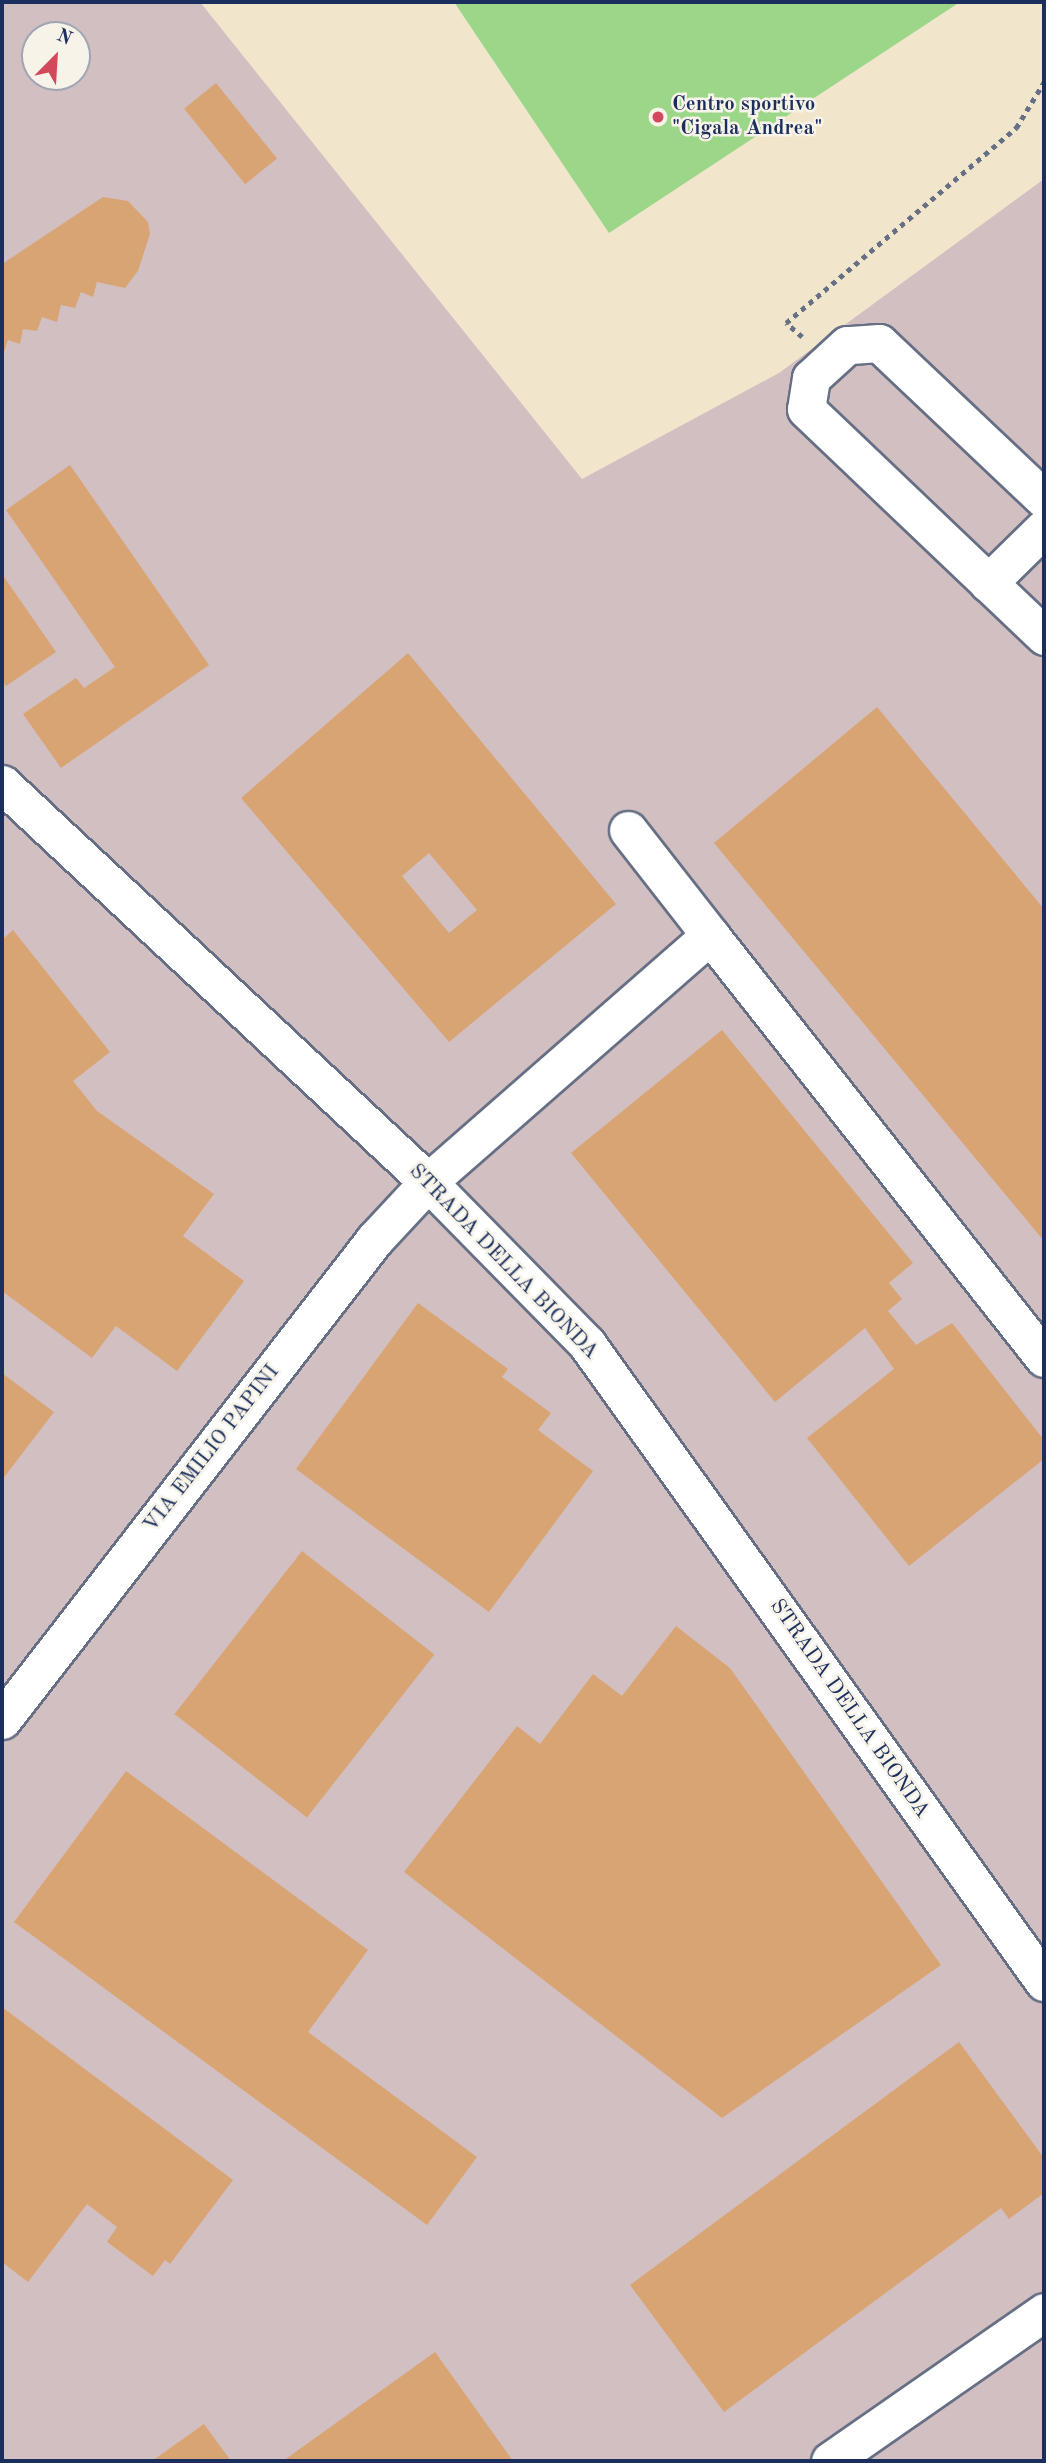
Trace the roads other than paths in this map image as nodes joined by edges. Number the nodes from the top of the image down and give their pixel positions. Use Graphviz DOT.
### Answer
graph roads {
  1 [pos="1044,499"];
  2 [pos="1044,528"];
  3 [pos="988,583"];
  4 [pos="1044,636"];
  5 [pos="2,784"];
  6 [pos="628,830"];
  7 [pos="710,934"];
  8 [pos="428,1182"];
  9 [pos="1044,1358"];
  10 [pos="2,1720"];
  11 [pos="1044,1982"];
  12 [pos="1044,2312"];
  13 [pos="830,2461"];
  1 -- 3 [label="street"];
  2 -- 3 [label="street"];
  3 -- 4 [label="street"];
  5 -- 8 [label="street, STRADA DELLA BIONDA"];
  6 -- 7 [label="street"];
  7 -- 8 [label="street, VIA EMILIO PAPINI"];
  7 -- 9 [label="street"];
  8 -- 10 [label="street, VIA EMILIO PAPINI"];
  8 -- 11 [label="street, STRADA DELLA BIONDA"];
  12 -- 13 [label="street"];
}
